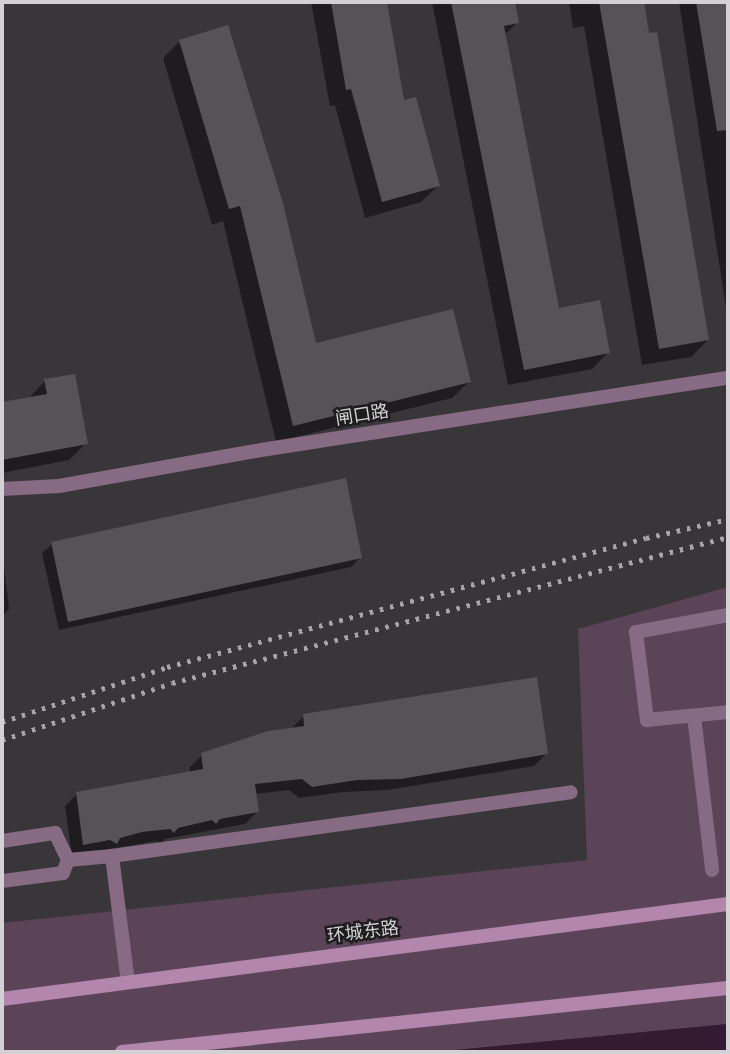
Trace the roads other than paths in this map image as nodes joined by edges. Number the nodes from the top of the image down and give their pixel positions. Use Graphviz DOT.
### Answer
graph roads {
  1 [pos="728,378"];
  2 [pos="2,489"];
  3 [pos="728,615"];
  4 [pos="728,712"];
  5 [pos="694,716"];
  6 [pos="571,792"];
  7 [pos="2,841"];
  8 [pos="112,856"];
  9 [pos="68,860"];
  10 [pos="712,870"];
  11 [pos="2,881"];
  12 [pos="728,904"];
  13 [pos="128,982"];
  14 [pos="728,988"];
  15 [pos="2,999"];
  16 [pos="122,1052"];
  1 -- 2 [label="street, 闸口路"];
  3 -- 5 [label="street"];
  4 -- 5 [label="street"];
  5 -- 10 [label="street"];
  6 -- 8 [label="street"];
  7 -- 9 [label="street"];
  8 -- 9 [label="street"];
  8 -- 13 [label="street"];
  9 -- 11 [label="street"];
  12 -- 13 [label="main road, 环城东路"];
  13 -- 15 [label="main road, 环城东路"];
  14 -- 16 [label="main road"];
}
